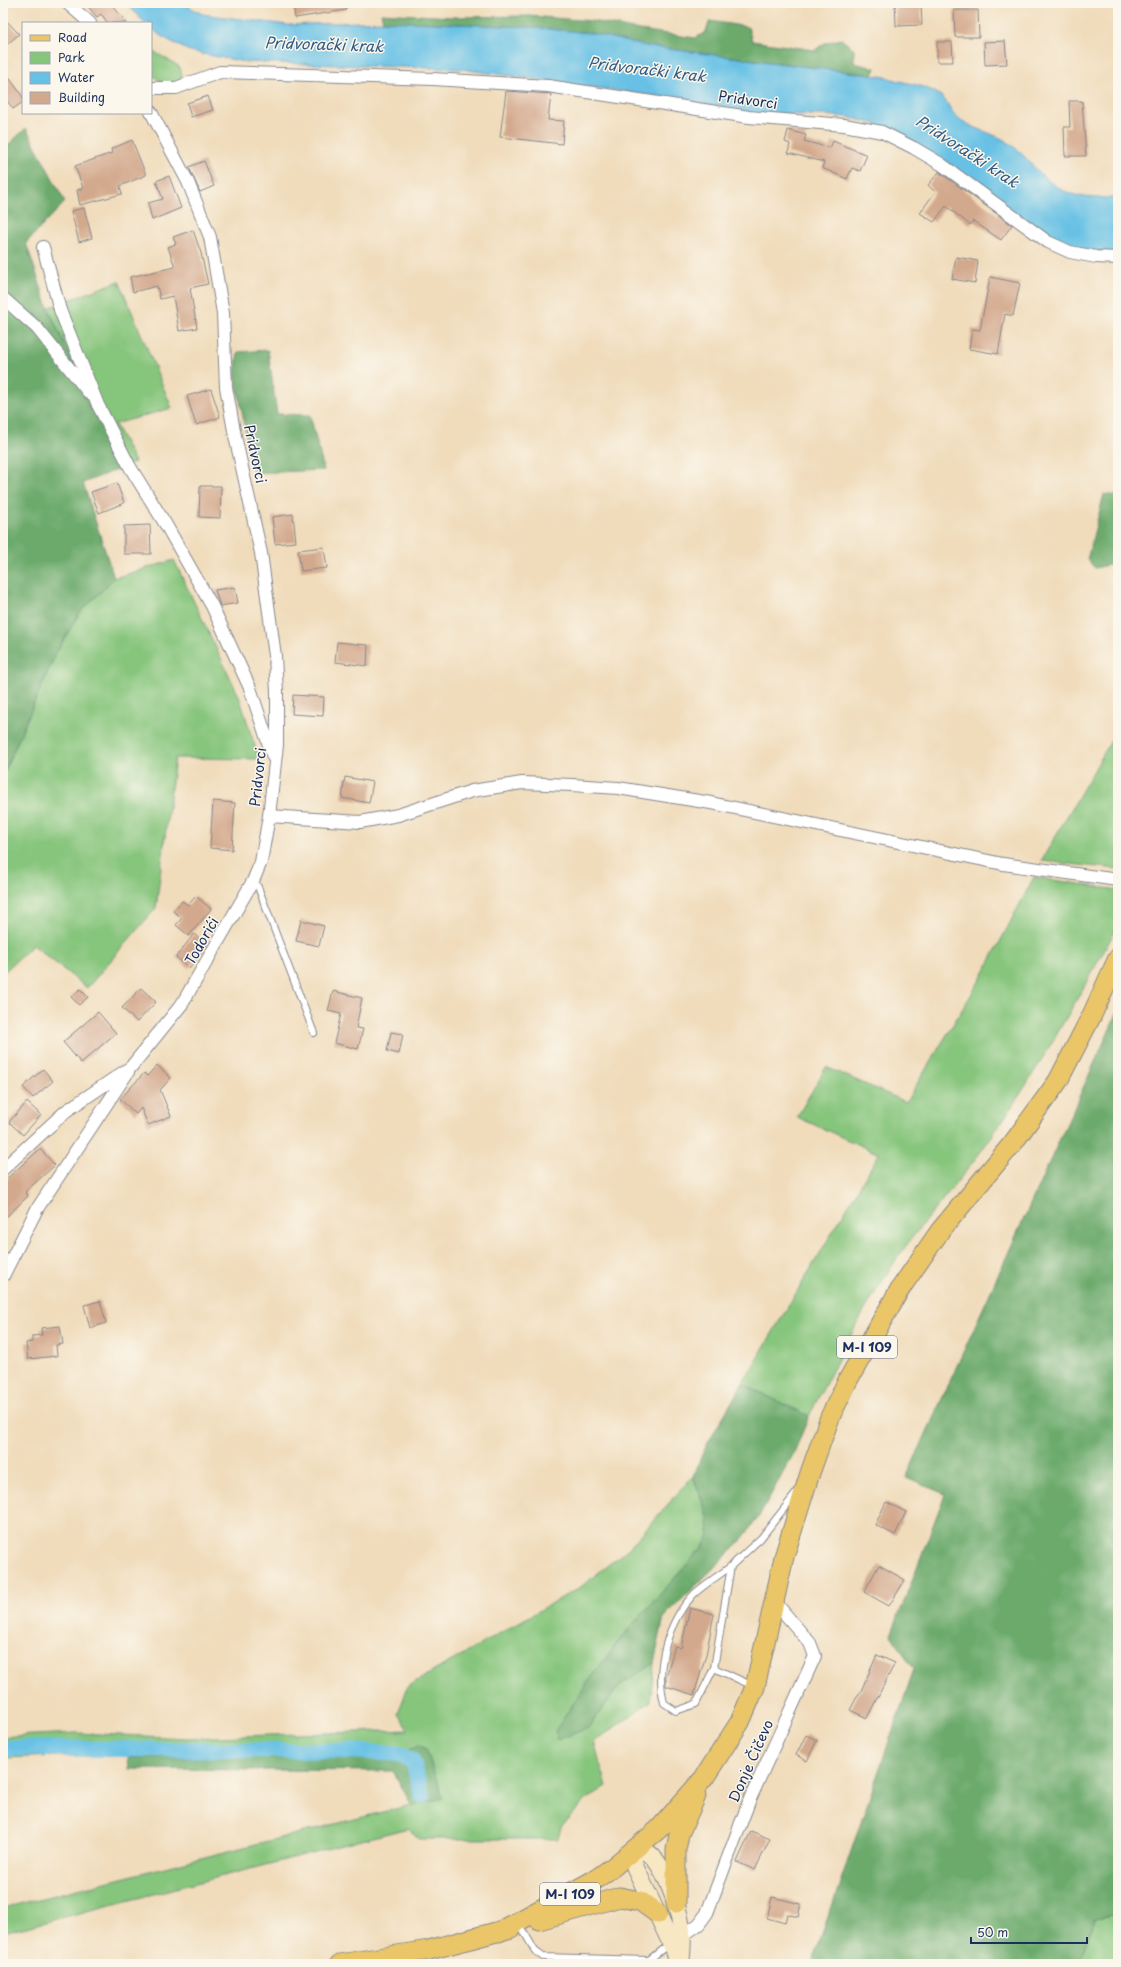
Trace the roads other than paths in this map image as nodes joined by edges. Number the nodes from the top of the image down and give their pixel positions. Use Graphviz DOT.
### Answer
graph roads {
  1 [pos="66,4"];
  2 [pos="89,22"];
  3 [pos="152,88"];
  4 [pos="152,114"];
  5 [pos="43,247"];
  6 [pos="1118,258"];
  7 [pos="3,298"];
  8 [pos="98,405"];
  9 [pos="275,762"];
  10 [pos="269,816"];
  11 [pos="1118,880"];
  12 [pos="253,881"];
  13 [pos="1118,958"];
  14 [pos="314,1033"];
  15 [pos="131,1067"];
  16 [pos="3,1169"];
  17 [pos="3,1276"];
  18 [pos="810,1473"];
  19 [pos="731,1566"];
  20 [pos="774,1601"];
  21 [pos="714,1668"];
  22 [pos="755,1687"];
  23 [pos="704,1778"];
  24 [pos="636,1848"];
  25 [pos="676,1903"];
  26 [pos="658,1914"];
  27 [pos="520,1925"];
  28 [pos="499,1932"];
  29 [pos="677,1939"];
  30 [pos="646,1962"];
  31 [pos="340,1964"];
  32 [pos="680,1964"];
  1 -- 2 [label="street"];
  3 -- 6 [label="street, Pridvorci"];
  4 -- 9 [label="street, Pridvorci"];
  5 -- 8 [label="street"];
  7 -- 8 [label="street"];
  8 -- 9 [label="street"];
  9 -- 10 [label="street, Pridvorci"];
  10 -- 11 [label="street"];
  10 -- 12 [label="street, Todorići"];
  12 -- 14 [label="lane"];
  12 -- 15 [label="street, Todorići"];
  13 -- 18 [label="main road, M-I 109"];
  15 -- 16 [label="street, Todorići"];
  15 -- 17 [label="street, Todorići"];
  18 -- 19 [label="lane"];
  18 -- 20 [label="main road, M-I 109"];
  19 -- 21 [label="lane"];
  19 -- 21 [label="lane"];
  20 -- 22 [label="main road, M-I 109"];
  20 -- 29 [label="street, Donje Čičevo"];
  21 -- 22 [label="lane"];
  22 -- 23 [label="main road, M-I 109"];
  23 -- 24 [label="main road, M-I 109"];
  23 -- 25 [label="main road"];
  24 -- 25 [label="main road"];
  24 -- 26 [label="main road"];
  24 -- 28 [label="main road, M-I 109"];
  25 -- 29 [label="main road"];
  26 -- 27 [label="main road"];
  26 -- 29 [label="main road"];
  27 -- 28 [label="main road"];
  27 -- 30 [label="lane"];
  28 -- 31 [label="main road, M-I 109"];
  29 -- 30 [label="lane"];
  29 -- 32 [label="main road"];
}
